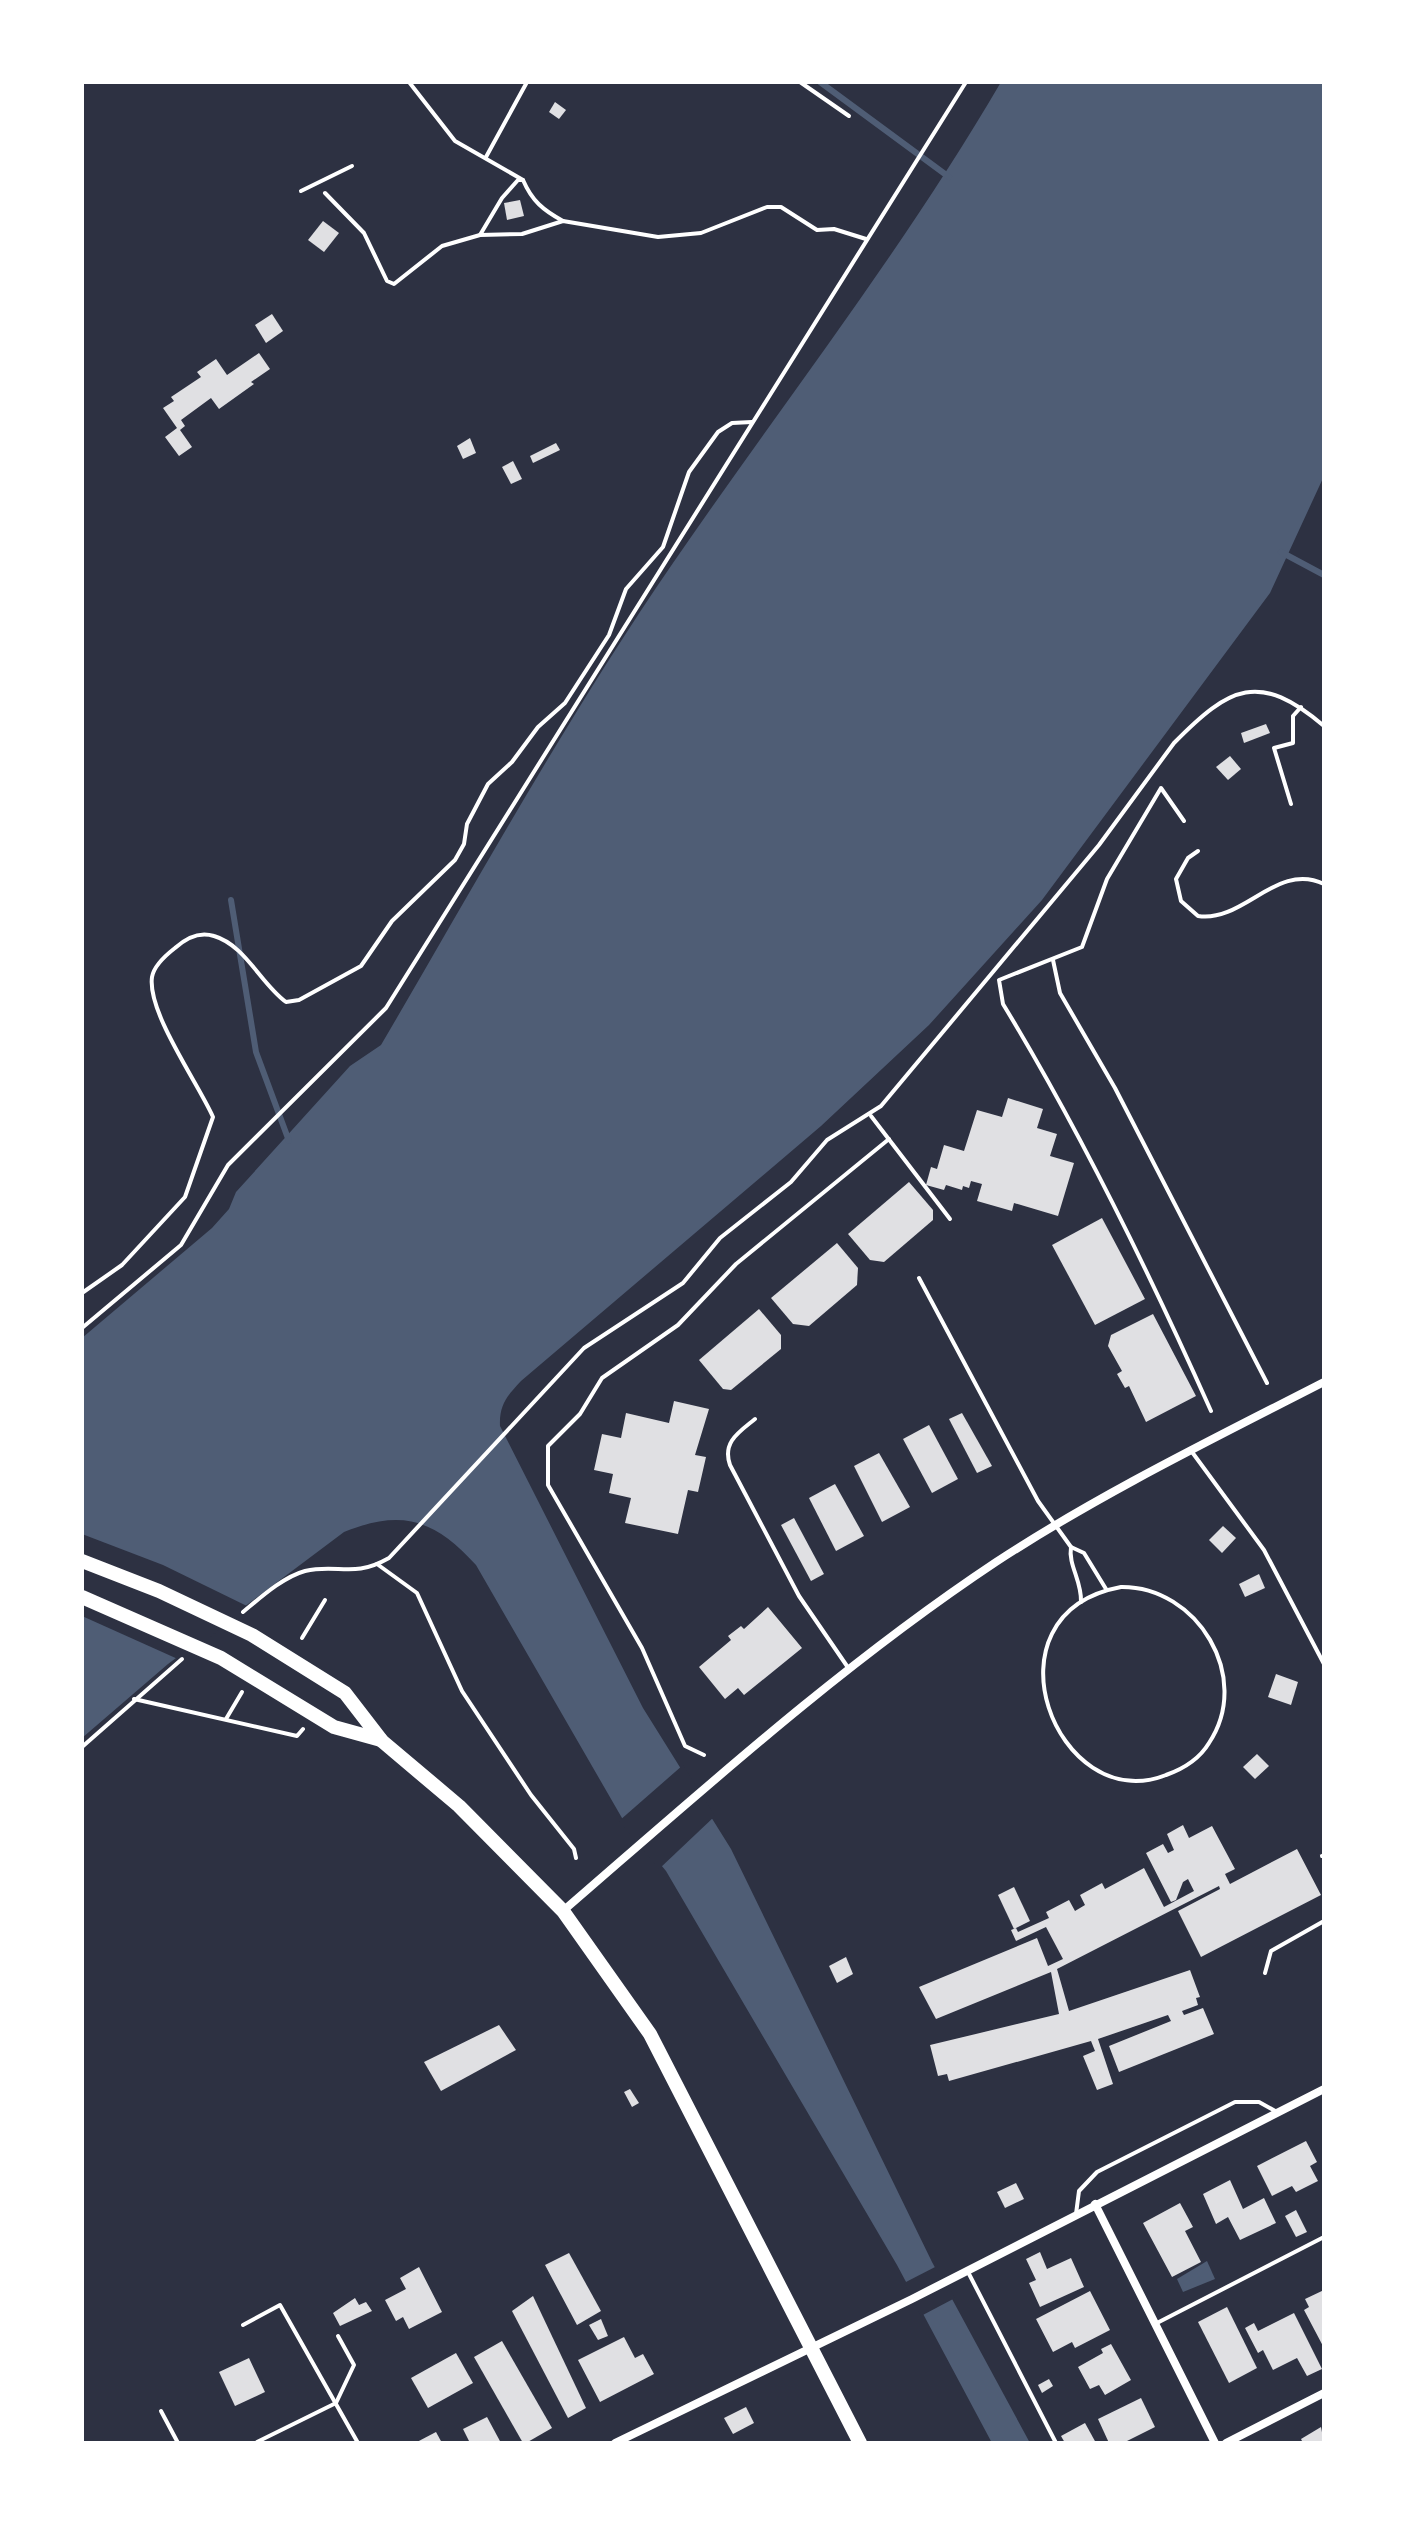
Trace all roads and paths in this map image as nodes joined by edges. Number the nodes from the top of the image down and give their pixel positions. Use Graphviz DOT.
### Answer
graph roads {
  1 [pos="409,82"];
  2 [pos="527,82"];
  3 [pos="800,82"];
  4 [pos="966,82"];
  5 [pos="849,116"];
  6 [pos="485,158"];
  7 [pos="352,166"];
  8 [pos="523,180"];
  9 [pos="319,182"];
  10 [pos="301,191"];
  11 [pos="563,221"];
  12 [pos="480,235"];
  13 [pos="866,239"];
  14 [pos="752,422"];
  15 [pos="1301,707"];
  16 [pos="1324,726"];
  17 [pos="1291,804"];
  18 [pos="1184,821"];
  19 [pos="1198,851"];
  20 [pos="1324,884"];
  21 [pos="1053,960"];
  22 [pos="871,1115"];
  23 [pos="889,1139"];
  24 [pos="950,1219"];
  25 [pos="919,1278"];
  26 [pos="82,1293"];
  27 [pos="82,1328"];
  28 [pos="1324,1382"];
  29 [pos="1267,1383"];
  30 [pos="1211,1411"];
  31 [pos="755,1419"];
  32 [pos="1190,1450"];
  33 [pos="1054,1526"];
  34 [pos="415,1533"];
  35 [pos="1071,1547"];
  36 [pos="82,1561"];
  37 [pos="377,1564"];
  38 [pos="1106,1590"];
  39 [pos="82,1597"];
  40 [pos="325,1600"];
  41 [pos="1081,1602"];
  42 [pos="302,1638"];
  43 [pos="1324,1664"];
  44 [pos="849,1669"];
  45 [pos="242,1692"];
  46 [pos="134,1699"];
  47 [pos="226,1719"];
  48 [pos="303,1729"];
  49 [pos="382,1741"];
  50 [pos="704,1755"];
  51 [pos="576,1858"];
  52 [pos="563,1911"];
  53 [pos="1324,1921"];
  54 [pos="1265,1973"];
  55 [pos="1324,2089"];
  56 [pos="1277,2112"];
  57 [pos="1095,2204"];
  58 [pos="1076,2214"];
  59 [pos="1324,2237"];
  60 [pos="967,2270"];
  61 [pos="1155,2324"];
  62 [pos="243,2325"];
  63 [pos="338,2336"];
  64 [pos="813,2346"];
  65 [pos="1324,2393"];
  66 [pos="336,2403"];
  67 [pos="161,2411"];
  68 [pos="257,2442"];
  69 [pos="178,2443"];
  70 [pos="358,2443"];
  71 [pos="615,2443"];
  72 [pos="860,2443"];
  73 [pos="1056,2443"];
  74 [pos="1215,2443"];
  75 [pos="1226,2443"];
  1 -- 6 [label="path"];
  2 -- 6 [label="path"];
  3 -- 5 [label="path"];
  4 -- 13 [label="path"];
  6 -- 8 [label="path"];
  7 -- 9 [label="lane"];
  8 -- 11 [label="path"];
  8 -- 12 [label="path"];
  9 -- 10 [label="lane"];
  9 -- 12 [label="path"];
  11 -- 12 [label="path"];
  11 -- 13 [label="path"];
  13 -- 14 [label="path"];
  14 -- 26 [label="path"];
  14 -- 27 [label="path"];
  15 -- 16 [label="path"];
  15 -- 17 [label="path"];
  15 -- 22 [label="path"];
  18 -- 21 [label="path"];
  19 -- 20 [label="lane"];
  21 -- 29 [label="path"];
  21 -- 30 [label="path"];
  22 -- 23 [label="path"];
  22 -- 34 [label="path"];
  23 -- 24 [label="path"];
  23 -- 50 [label="path"];
  25 -- 33 [label="lane"];
  28 -- 32 [label="street"];
  31 -- 44 [label="lane"];
  32 -- 33 [label="street"];
  32 -- 43 [label="lane"];
  33 -- 35 [label="lane"];
  33 -- 44 [label="street"];
  35 -- 38 [label="lane"];
  35 -- 41 [label="lane"];
  36 -- 49 [label="main road"];
  37 -- 51 [label="path"];
  38 -- 41 [label="lane"];
  38 -- 41 [label="lane"];
  39 -- 49 [label="main road"];
  40 -- 42 [label="path"];
  44 -- 52 [label="street"];
  45 -- 47 [label="path"];
  46 -- 47 [label="path"];
  47 -- 48 [label="path"];
  49 -- 52 [label="main road"];
  52 -- 64 [label="main road"];
  53 -- 54 [label="lane"];
  55 -- 56 [label="street"];
  56 -- 57 [label="street"];
  56 -- 58 [label="lane"];
  57 -- 58 [label="street"];
  57 -- 61 [label="street"];
  58 -- 60 [label="street"];
  59 -- 61 [label="lane"];
  60 -- 64 [label="street"];
  60 -- 73 [label="lane"];
  61 -- 74 [label="street"];
  62 -- 66 [label="lane"];
  63 -- 66 [label="lane"];
  64 -- 71 [label="street"];
  64 -- 72 [label="main road"];
  65 -- 75 [label="street"];
  66 -- 68 [label="lane"];
  66 -- 70 [label="lane"];
  67 -- 69 [label="lane"];
}
